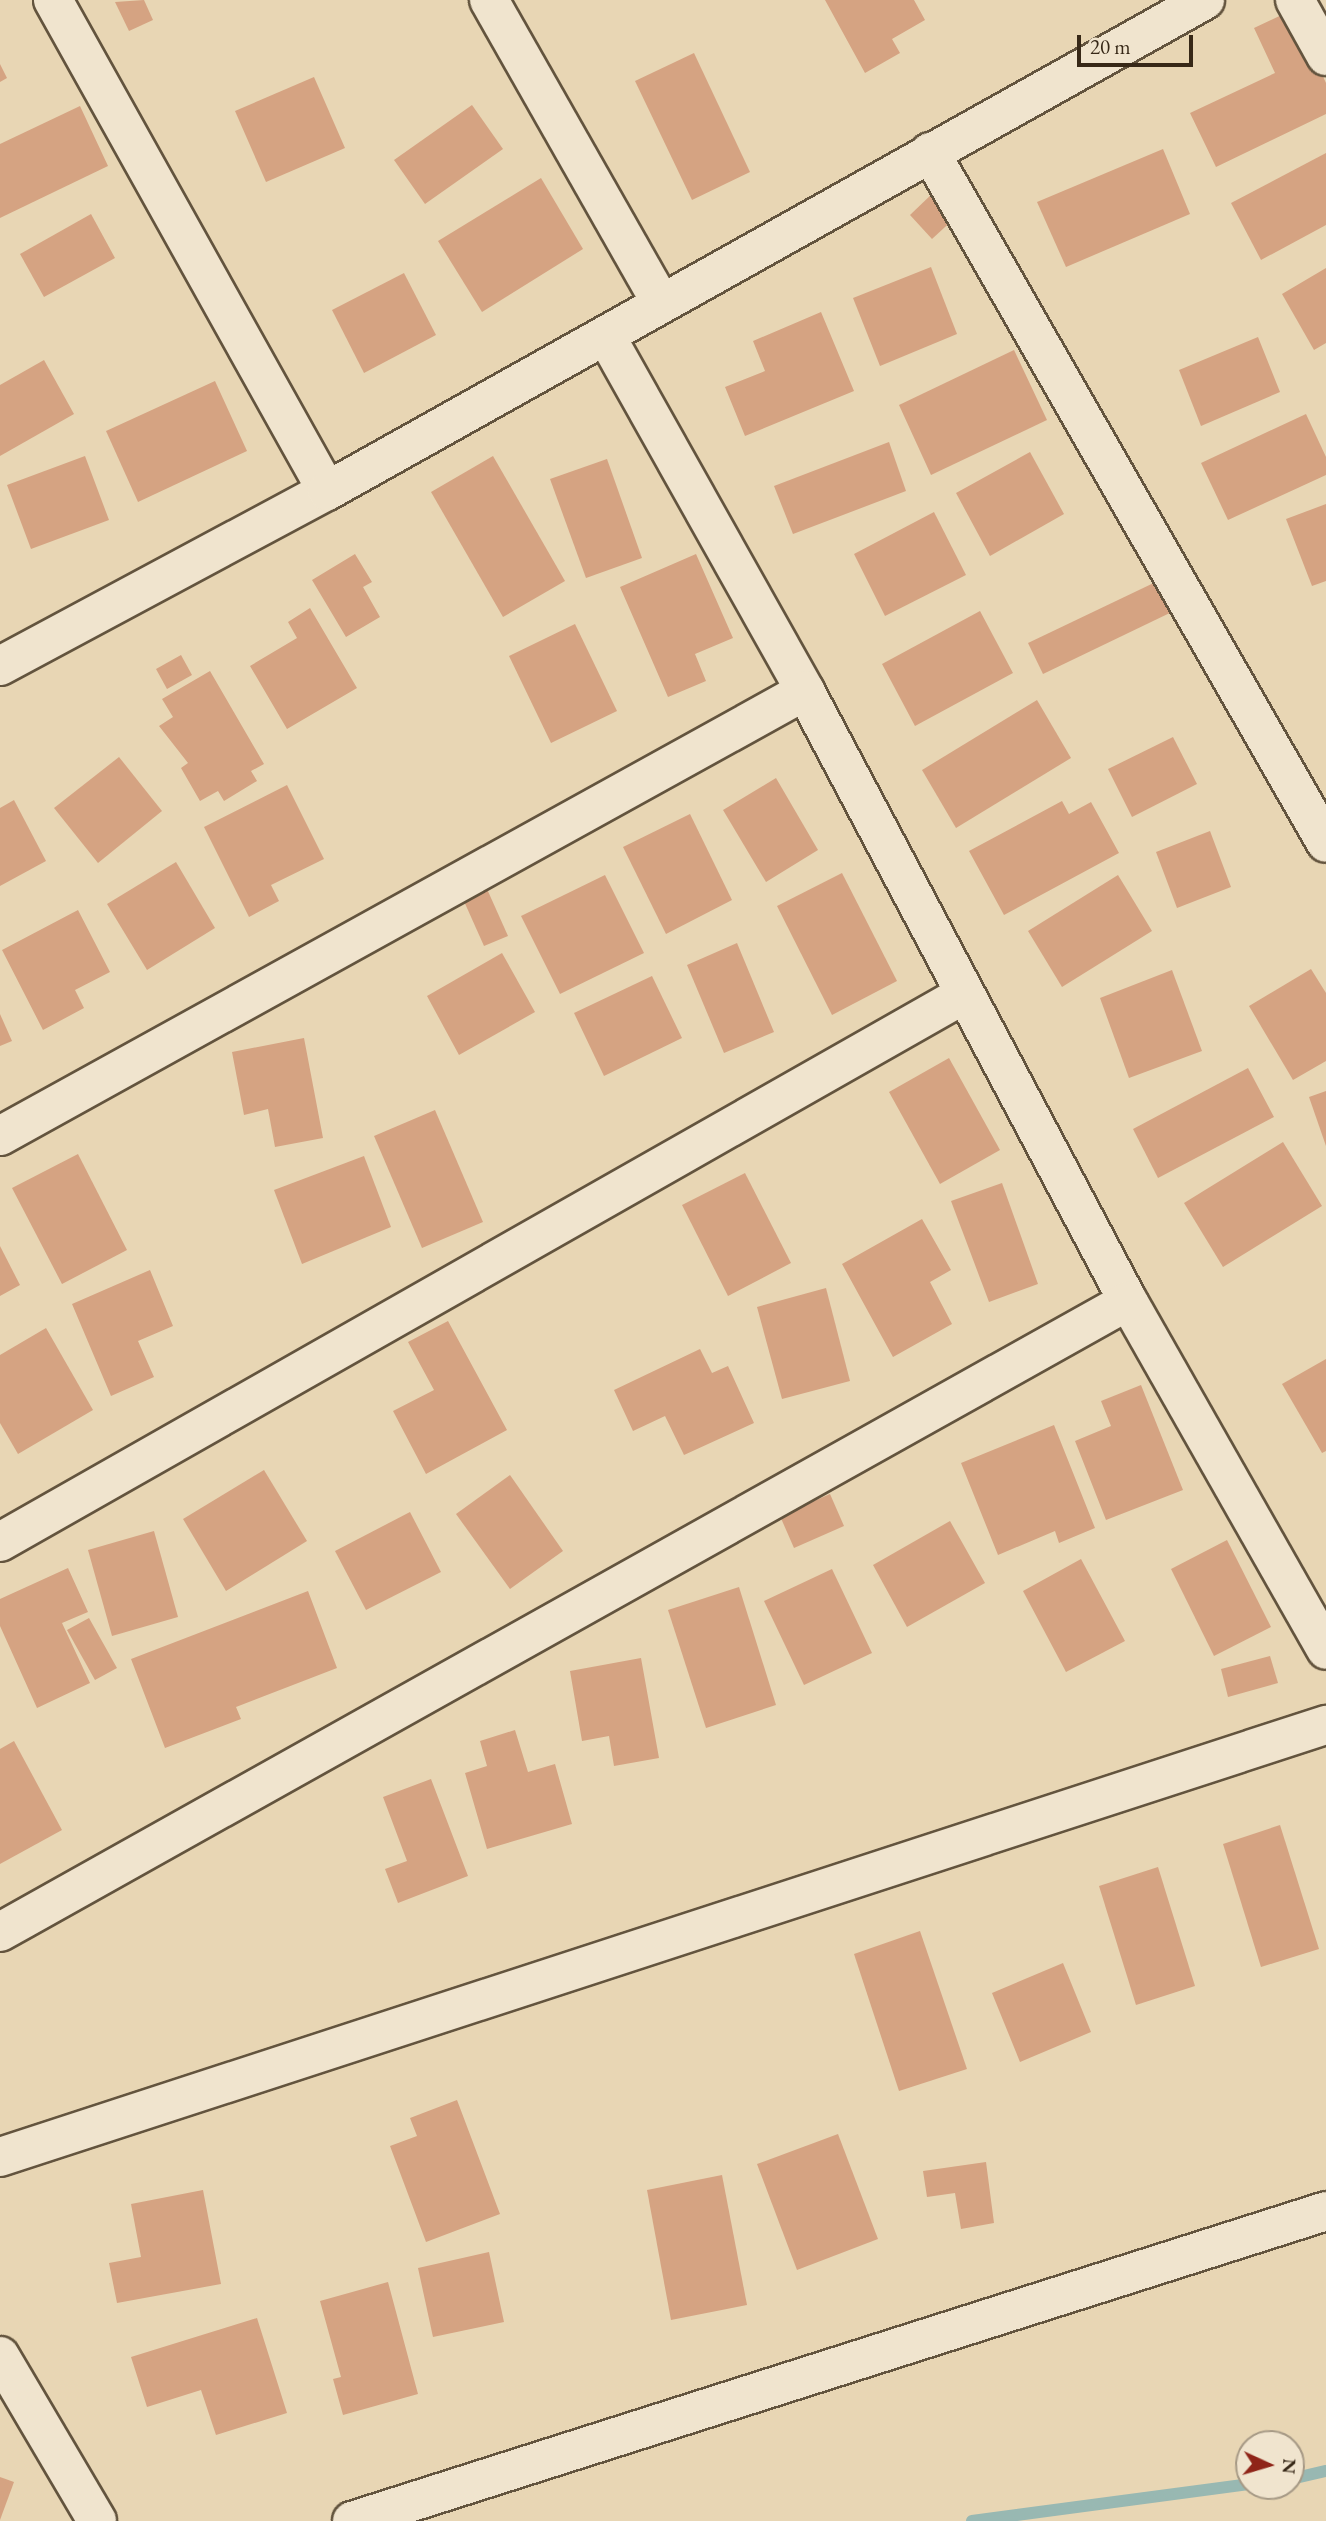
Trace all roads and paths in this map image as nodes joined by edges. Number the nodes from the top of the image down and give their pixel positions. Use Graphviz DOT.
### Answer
graph roads {
  1 [pos="52,0"];
  2 [pos="489,0"];
  3 [pos="1205,0"];
  4 [pos="1295,0"];
  5 [pos="1326,56"];
  6 [pos="930,152"];
  7 [pos="661,303"];
  8 [pos="606,336"];
  9 [pos="327,491"];
  10 [pos="0,666"];
  11 [pos="805,691"];
  12 [pos="1326,843"];
  13 [pos="963,995"];
  14 [pos="0,1136"];
  15 [pos="1129,1301"];
  16 [pos="0,1542"];
  17 [pos="1326,1650"];
  18 [pos="1326,1725"];
  19 [pos="0,1932"];
  20 [pos="0,2157"];
  21 [pos="1326,2211"];
  22 [pos="0,2356"];
  23 [pos="97,2521"];
  24 [pos="352,2521"];
  1 -- 9 [label="street"];
  2 -- 7 [label="street"];
  3 -- 6 [label="street"];
  4 -- 5 [label="street"];
  6 -- 7 [label="street"];
  6 -- 12 [label="street"];
  7 -- 8 [label="street"];
  8 -- 9 [label="street"];
  8 -- 11 [label="street"];
  9 -- 10 [label="street"];
  11 -- 13 [label="street"];
  11 -- 14 [label="street"];
  13 -- 15 [label="street"];
  13 -- 16 [label="street"];
  15 -- 17 [label="street"];
  15 -- 19 [label="street"];
  18 -- 20 [label="street"];
  21 -- 24 [label="street"];
  22 -- 23 [label="street"];
}
